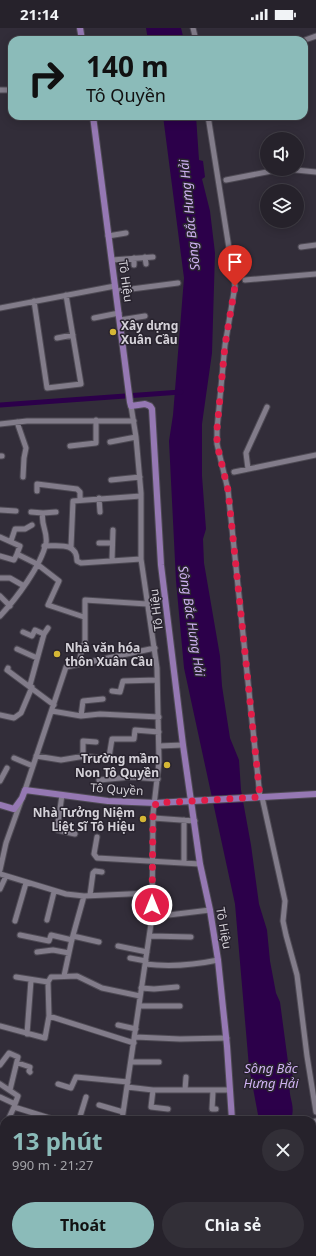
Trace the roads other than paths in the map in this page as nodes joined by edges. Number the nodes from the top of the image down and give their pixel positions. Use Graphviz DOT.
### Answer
graph roads {
  1 [pos="94,120"];
  2 [pos="209,120"];
  3 [pos="304,171"];
  4 [pos="316,172"];
  5 [pos="260,173"];
  6 [pos="226,180"];
  7 [pos="126,233"];
  8 [pos="108,236"];
  9 [pos="316,245"];
  10 [pos="301,247"];
  11 [pos="145,257"];
  12 [pos="153,257"];
  13 [pos="134,258"];
  14 [pos="112,260"];
  15 [pos="146,264"];
  16 [pos="134,265"];
  17 [pos="316,274"];
  18 [pos="245,280"];
  19 [pos="178,283"];
  20 [pos="116,288"];
  21 [pos="66,295"];
  22 [pos="34,301"];
  23 [pos="0,308"];
  24 [pos="145,316"];
  25 [pos="119,317"];
  26 [pos="94,318"];
  27 [pos="73,335"];
  28 [pos="57,338"];
  29 [pos="131,404"];
  30 [pos="267,407"];
  31 [pos="96,420"];
  32 [pos="134,421"];
  33 [pos="17,422"];
  34 [pos="0,424"];
  35 [pos="136,437"];
  36 [pos="110,442"];
  37 [pos="70,446"];
  38 [pos="316,455"];
  39 [pos="248,469"];
  40 [pos="234,472"];
  41 [pos="23,477"];
  42 [pos="140,477"];
  43 [pos="111,480"];
  44 [pos="37,491"];
  45 [pos="141,496"];
  46 [pos="99,498"];
  47 [pos="80,500"];
  48 [pos="0,510"];
  49 [pos="16,510"];
  50 [pos="31,512"];
  51 [pos="56,512"];
  52 [pos="100,512"];
  53 [pos="42,513"];
  54 [pos="32,526"];
  55 [pos="113,530"];
  56 [pos="0,537"];
  57 [pos="11,541"];
  58 [pos="98,544"];
  59 [pos="112,544"];
  60 [pos="44,546"];
  61 [pos="71,547"];
  62 [pos="17,554"];
  63 [pos="0,556"];
  64 [pos="142,559"];
  65 [pos="112,560"];
  66 [pos="37,564"];
  67 [pos="0,578"];
  68 [pos="24,586"];
  69 [pos="0,596"];
  70 [pos="147,604"];
  71 [pos="10,606"];
  72 [pos="0,616"];
  73 [pos="84,617"];
  74 [pos="48,628"];
  75 [pos="23,632"];
  76 [pos="44,634"];
  77 [pos="17,648"];
  78 [pos="155,648"];
  79 [pos="36,658"];
  80 [pos="80,664"];
  81 [pos="8,668"];
  82 [pos="157,680"];
  83 [pos="31,686"];
  84 [pos="112,691"];
  85 [pos="103,699"];
  86 [pos="54,705"];
  87 [pos="52,711"];
  88 [pos="0,715"];
  89 [pos="81,716"];
  90 [pos="159,717"];
  91 [pos="159,732"];
  92 [pos="134,739"];
  93 [pos="140,740"];
  94 [pos="96,742"];
  95 [pos="183,745"];
  96 [pos="159,746"];
  97 [pos="36,756"];
  98 [pos="83,757"];
  99 [pos="14,758"];
  100 [pos="33,766"];
  101 [pos="7,768"];
  102 [pos="158,779"];
  103 [pos="99,780"];
  104 [pos="0,781"];
  105 [pos="25,790"];
  106 [pos="316,794"];
  107 [pos="62,795"];
  108 [pos="261,797"];
  109 [pos="191,800"];
  110 [pos="156,803"];
  111 [pos="0,805"];
  112 [pos="16,809"];
  113 [pos="153,818"];
  114 [pos="184,820"];
  115 [pos="195,821"];
  116 [pos="75,834"];
  117 [pos="97,837"];
  118 [pos="152,860"];
  119 [pos="184,863"];
  120 [pos="200,864"];
  121 [pos="0,870"];
  122 [pos="102,872"];
  123 [pos="0,874"];
  124 [pos="6,876"];
  125 [pos="26,882"];
  126 [pos="0,885"];
  127 [pos="54,892"];
  128 [pos="152,893"];
  129 [pos="84,896"];
  130 [pos="90,896"];
  131 [pos="210,910"];
  132 [pos="152,917"];
  133 [pos="47,920"];
  134 [pos="15,921"];
  135 [pos="20,935"];
  136 [pos="150,936"];
  137 [pos="191,937"];
  138 [pos="72,938"];
  139 [pos="99,942"];
  140 [pos="118,946"];
  141 [pos="37,952"];
  142 [pos="147,952"];
  143 [pos="69,953"];
  144 [pos="130,958"];
  145 [pos="218,960"];
  146 [pos="145,963"];
  147 [pos="64,976"];
  148 [pos="16,977"];
  149 [pos="31,980"];
  150 [pos="48,982"];
  151 [pos="141,988"];
  152 [pos="177,988"];
  153 [pos="140,996"];
  154 [pos="139,1006"];
  155 [pos="180,1006"];
  156 [pos="49,1016"];
  157 [pos="118,1025"];
  158 [pos="0,1026"];
  159 [pos="136,1028"];
  160 [pos="27,1034"];
  161 [pos="226,1038"];
  162 [pos="134,1040"];
  163 [pos="131,1062"];
  164 [pos="159,1062"];
  165 [pos="18,1063"];
  166 [pos="0,1064"];
  167 [pos="30,1072"];
  168 [pos="186,1077"];
  169 [pos="0,1084"];
  170 [pos="58,1084"];
  171 [pos="127,1085"];
  172 [pos="10,1090"];
  173 [pos="153,1090"];
  174 [pos="185,1090"];
  175 [pos="230,1090"];
  176 [pos="213,1091"];
  177 [pos="86,1097"];
  178 [pos="0,1098"];
  179 [pos="99,1105"];
  180 [pos="14,1106"];
  181 [pos="168,1109"];
  182 [pos="216,1109"];
  183 [pos="123,1112"];
  184 [pos="316,1112"];
  185 [pos="10,1116"];
  186 [pos="44,1116"];
  187 [pos="80,1116"];
  188 [pos="122,1116"];
  189 [pos="232,1116"];
  1 -- 8 [label="main road, Tô Hiệu"];
  2 -- 108 [label="street"];
  3 -- 4 [label="street"];
  5 -- 6 [label="street"];
  7 -- 8 [label="street"];
  8 -- 14 [label="main road, Tô Hiệu"];
  9 -- 10 [label="street"];
  11 -- 12 [label="street"];
  11 -- 13 [label="street"];
  11 -- 15 [label="street"];
  13 -- 14 [label="street"];
  13 -- 16 [label="street"];
  14 -- 20 [label="main road, Tô Hiệu"];
  17 -- 18 [label="street"];
  19 -- 20 [label="street"];
  20 -- 21 [label="street"];
  20 -- 25 [label="main road, Tô Hiệu"];
  21 -- 22 [label="street"];
  21 -- 27 [label="street"];
  22 -- 23 [label="street"];
  22 -- 27 [label="street"];
  24 -- 25 [label="street"];
  25 -- 26 [label="street"];
  25 -- 29 [label="main road, Tô Hiệu"];
  27 -- 28 [label="street"];
  29 -- 32 [label="street"];
  29 -- 95 [label="main road, Tô Hiệu"];
  30 -- 39 [label="street"];
  31 -- 32 [label="street"];
  31 -- 33 [label="street"];
  31 -- 37 [label="street"];
  32 -- 35 [label="street"];
  33 -- 34 [label="street"];
  33 -- 41 [label="street"];
  35 -- 36 [label="street"];
  35 -- 42 [label="street"];
  38 -- 39 [label="street"];
  39 -- 40 [label="street"];
  42 -- 43 [label="street"];
  42 -- 45 [label="street"];
  44 -- 47 [label="street"];
  45 -- 46 [label="street"];
  45 -- 64 [label="street"];
  46 -- 47 [label="street"];
  46 -- 52 [label="street"];
  47 -- 61 [label="street"];
  48 -- 49 [label="street"];
  50 -- 53 [label="street"];
  51 -- 53 [label="street"];
  53 -- 60 [label="street"];
  54 -- 57 [label="street"];
  55 -- 59 [label="street"];
  56 -- 57 [label="street"];
  57 -- 62 [label="street"];
  58 -- 59 [label="street"];
  59 -- 65 [label="street"];
  60 -- 61 [label="street"];
  60 -- 66 [label="street"];
  61 -- 65 [label="street"];
  62 -- 63 [label="street"];
  62 -- 66 [label="street"];
  64 -- 65 [label="street"];
  64 -- 70 [label="street"];
  66 -- 68 [label="street"];
  66 -- 73 [label="street"];
  67 -- 68 [label="street"];
  68 -- 71 [label="street"];
  69 -- 71 [label="street"];
  70 -- 73 [label="street"];
  70 -- 78 [label="street"];
  71 -- 72 [label="street"];
  73 -- 80 [label="street"];
  74 -- 76 [label="street"];
  75 -- 76 [label="street"];
  76 -- 79 [label="street"];
  77 -- 79 [label="street"];
  78 -- 80 [label="street"];
  78 -- 82 [label="street"];
  79 -- 83 [label="street"];
  80 -- 86 [label="street"];
  81 -- 83 [label="street"];
  82 -- 84 [label="street"];
  82 -- 90 [label="street"];
  83 -- 86 [label="street"];
  83 -- 88 [label="street"];
  85 -- 89 [label="street"];
  86 -- 87 [label="street"];
  87 -- 89 [label="street"];
  87 -- 97 [label="street"];
  89 -- 90 [label="street"];
  90 -- 91 [label="street"];
  91 -- 92 [label="street"];
  91 -- 96 [label="street"];
  92 -- 93 [label="street"];
  92 -- 98 [label="street"];
  94 -- 98 [label="street"];
  95 -- 96 [label="street"];
  95 -- 109 [label="main road, Tô Hiệu"];
  96 -- 102 [label="street"];
  97 -- 98 [label="street"];
  97 -- 100 [label="street"];
  99 -- 100 [label="street"];
  100 -- 105 [label="street"];
  101 -- 104 [label="street"];
  102 -- 103 [label="street"];
  102 -- 110 [label="street"];
  105 -- 107 [label="main road, Tô Quyền"];
  105 -- 112 [label="main road"];
  106 -- 108 [label="main road, Tô Quyền"];
  107 -- 110 [label="main road, Tô Quyền"];
  107 -- 116 [label="street"];
  108 -- 109 [label="main road, Tô Quyền"];
  108 -- 184 [label="street"];
  109 -- 110 [label="main road, Tô Quyền"];
  109 -- 115 [label="main road, Tô Hiệu"];
  110 -- 113 [label="street"];
  111 -- 112 [label="main road"];
  112 -- 121 [label="street"];
  113 -- 114 [label="street"];
  113 -- 118 [label="street"];
  114 -- 115 [label="street"];
  114 -- 119 [label="street"];
  115 -- 120 [label="main road, Tô Hiệu"];
  117 -- 118 [label="street"];
  118 -- 119 [label="street"];
  118 -- 128 [label="street"];
  119 -- 120 [label="street"];
  120 -- 131 [label="main road, Tô Hiệu"];
  122 -- 130 [label="street"];
  123 -- 124 [label="street"];
  124 -- 125 [label="street"];
  124 -- 126 [label="street"];
  125 -- 127 [label="street"];
  125 -- 134 [label="street"];
  127 -- 129 [label="street"];
  127 -- 133 [label="street"];
  128 -- 130 [label="street"];
  128 -- 132 [label="street"];
  129 -- 130 [label="street"];
  129 -- 138 [label="street"];
  131 -- 132 [label="street"];
  131 -- 145 [label="main road, Tô Hiệu"];
  132 -- 136 [label="street"];
  135 -- 138 [label="street"];
  136 -- 137 [label="street"];
  136 -- 142 [label="street"];
  138 -- 139 [label="street"];
  138 -- 143 [label="street"];
  140 -- 142 [label="street"];
  141 -- 143 [label="street"];
  142 -- 146 [label="street"];
  143 -- 147 [label="street"];
  144 -- 146 [label="street"];
  145 -- 146 [label="street"];
  145 -- 161 [label="main road, Tô Hiệu"];
  146 -- 151 [label="street"];
  147 -- 150 [label="street"];
  147 -- 153 [label="street"];
  148 -- 149 [label="street"];
  149 -- 150 [label="street"];
  149 -- 160 [label="street"];
  150 -- 156 [label="street"];
  151 -- 152 [label="street"];
  151 -- 153 [label="street"];
  153 -- 154 [label="street"];
  154 -- 155 [label="street"];
  154 -- 159 [label="street"];
  156 -- 160 [label="street"];
  156 -- 162 [label="street"];
  157 -- 159 [label="street"];
  158 -- 160 [label="street"];
  159 -- 162 [label="street"];
  161 -- 162 [label="street"];
  161 -- 175 [label="main road, Tô Hiệu"];
  162 -- 163 [label="street"];
  163 -- 164 [label="street"];
  163 -- 171 [label="street"];
  165 -- 166 [label="street"];
  165 -- 167 [label="street"];
  165 -- 172 [label="street"];
  168 -- 174 [label="street"];
  169 -- 172 [label="street"];
  170 -- 171 [label="street"];
  171 -- 173 [label="street"];
  171 -- 183 [label="street"];
  172 -- 180 [label="street"];
  173 -- 174 [label="street"];
  173 -- 181 [label="street"];
  174 -- 176 [label="street"];
  175 -- 176 [label="street"];
  175 -- 189 [label="main road, Tô Hiệu"];
  176 -- 182 [label="street"];
  177 -- 187 [label="street"];
  178 -- 180 [label="street"];
  179 -- 183 [label="street"];
  180 -- 185 [label="street"];
  180 -- 186 [label="street"];
  183 -- 188 [label="street"];
}
